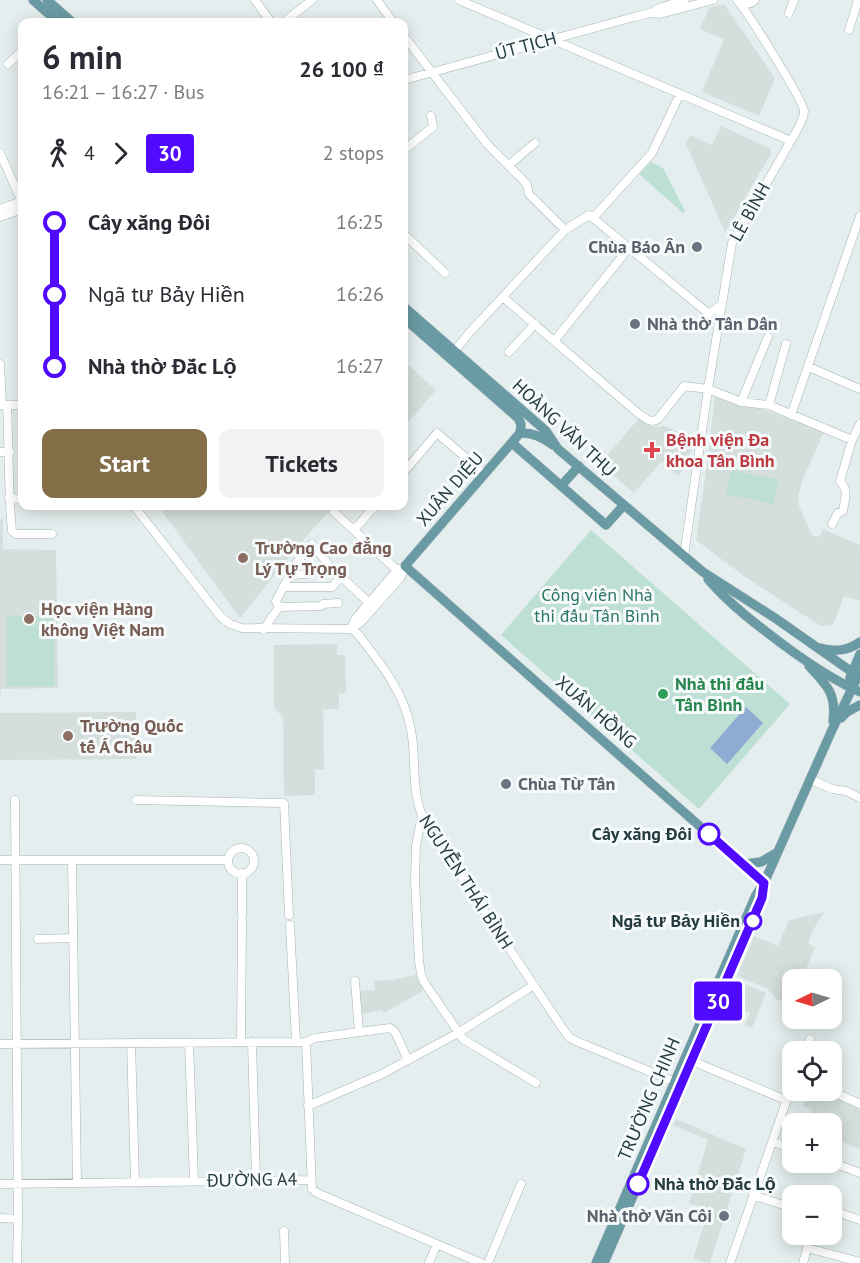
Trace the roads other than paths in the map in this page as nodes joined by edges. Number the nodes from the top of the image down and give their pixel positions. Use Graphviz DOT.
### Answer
graph roads {
  1 [pos="33,0"];
  2 [pos="47,0"];
  3 [pos="255,0"];
  4 [pos="312,0"];
  5 [pos="377,0"];
  6 [pos="459,0"];
  7 [pos="685,0"];
  8 [pos="713,0"];
  9 [pos="737,0"];
  10 [pos="794,0"];
  11 [pos="858,0"];
  12 [pos="754,1"];
  13 [pos="789,13"];
  14 [pos="650,14"];
  15 [pos="51,18"];
  16 [pos="67,18"];
  17 [pos="268,18"];
  18 [pos="289,18"];
  19 [pos="390,18"];
  20 [pos="751,20"];
  21 [pos="849,30"];
  22 [pos="552,39"];
  23 [pos="408,42"];
  24 [pos="18,55"];
  25 [pos="8,64"];
  26 [pos="430,72"];
  27 [pos="408,79"];
  28 [pos="680,94"];
  29 [pos="431,116"];
  30 [pos="791,141"];
  31 [pos="535,143"];
  32 [pos="408,147"];
  33 [pos="0,153"];
  34 [pos="509,165"];
  35 [pos="18,192"];
  36 [pos="18,203"];
  37 [pos="0,210"];
  38 [pos="18,210"];
  39 [pos="860,216"];
  40 [pos="0,217"];
  41 [pos="593,218"];
  42 [pos="565,230"];
  43 [pos="408,238"];
  44 [pos="629,248"];
  45 [pos="445,273"];
  46 [pos="504,298"];
  47 [pos="721,306"];
  48 [pos="408,311"];
  49 [pos="408,321"];
  50 [pos="535,324"];
  51 [pos="768,337"];
  52 [pos="435,340"];
  53 [pos="555,340"];
  54 [pos="786,344"];
  55 [pos="509,352"];
  56 [pos="452,354"];
  57 [pos="0,364"];
  58 [pos="809,367"];
  59 [pos="708,389"];
  60 [pos="860,389"];
  61 [pos="741,402"];
  62 [pos="3,405"];
  63 [pos="769,405"];
  64 [pos="791,415"];
  65 [pos="860,424"];
  66 [pos="520,433"];
  67 [pos="852,440"];
  68 [pos="512,443"];
  69 [pos="558,449"];
  70 [pos="0,452"];
  71 [pos="10,452"];
  72 [pos="579,466"];
  73 [pos="408,467"];
  74 [pos="485,474"];
  75 [pos="561,486"];
  76 [pos="9,498"];
  77 [pos="18,499"];
  78 [pos="624,505"];
  79 [pos="137,510"];
  80 [pos="372,510"];
  81 [pos="334,512"];
  82 [pos="832,524"];
  83 [pos="354,530"];
  84 [pos="51,534"];
  85 [pos="684,556"];
  86 [pos="329,566"];
  87 [pos="401,568"];
  88 [pos="703,572"];
  89 [pos="290,574"];
  90 [pos="341,577"];
  91 [pos="283,587"];
  92 [pos="338,603"];
  93 [pos="369,603"];
  94 [pos="279,608"];
  95 [pos="351,629"];
  96 [pos="263,630"];
  97 [pos="860,642"];
  98 [pos="814,646"];
  99 [pos="860,654"];
  100 [pos="797,655"];
  101 [pos="858,674"];
  102 [pos="853,688"];
  103 [pos="860,705"];
  104 [pos="832,730"];
  105 [pos="810,779"];
  106 [pos="860,798"];
  107 [pos="15,800"];
  108 [pos="136,800"];
  109 [pos="422,816"];
  110 [pos="778,852"];
  111 [pos="0,860"];
  112 [pos="15,860"];
  113 [pos="72,860"];
  114 [pos="228,860"];
  115 [pos="744,864"];
  116 [pos="242,873"];
  117 [pos="764,883"];
  118 [pos="289,915"];
  119 [pos="290,925"];
  120 [pos="74,938"];
  121 [pos="38,939"];
  122 [pos="726,974"];
  123 [pos="355,981"];
  124 [pos="534,985"];
  125 [pos="359,1032"];
  126 [pos="458,1033"];
  127 [pos="241,1042"];
  128 [pos="252,1042"];
  129 [pos="296,1042"];
  130 [pos="306,1042"];
  131 [pos="131,1043"];
  132 [pos="189,1043"];
  133 [pos="0,1044"];
  134 [pos="17,1044"];
  135 [pos="75,1044"];
  136 [pos="408,1060"];
  137 [pos="692,1061"];
  138 [pos="536,1083"];
  139 [pos="678,1083"];
  140 [pos="842,1096"];
  141 [pos="782,1098"];
  142 [pos="786,1101"];
  143 [pos="860,1104"];
  144 [pos="308,1106"];
  145 [pos="772,1142"];
  146 [pos="782,1145"];
  147 [pos="842,1166"];
  148 [pos="860,1173"];
  149 [pos="256,1180"];
  150 [pos="311,1180"];
  151 [pos="194,1181"];
  152 [pos="135,1182"];
  153 [pos="77,1183"];
  154 [pos="0,1184"];
  155 [pos="18,1184"];
  156 [pos="521,1184"];
  157 [pos="753,1195"];
  158 [pos="782,1205"];
  159 [pos="842,1213"];
  160 [pos="0,1218"];
  161 [pos="18,1219"];
  162 [pos="860,1220"];
  163 [pos="284,1231"];
  164 [pos="437,1244"];
  165 [pos="808,1245"];
  166 [pos="807,1248"];
  167 [pos="860,1262"];
  168 [pos="17,1263"];
  169 [pos="285,1263"];
  170 [pos="429,1263"];
  171 [pos="481,1263"];
  172 [pos="488,1263"];
  173 [pos="596,1263"];
  174 [pos="604,1263"];
  175 [pos="730,1263"];
  176 [pos="803,1263"];
  1 -- 15 [label="main road"];
  2 -- 16 [label="main road"];
  3 -- 17 [label="street"];
  4 -- 18 [label="street"];
  5 -- 19 [label="street"];
  6 -- 22 [label="street"];
  7 -- 14 [label="street, ÚT TỊCH"];
  8 -- 14 [label="street, ÚT TỊCH"];
  9 -- 12 [label="street"];
  9 -- 20 [label="street, LÊ BÌNH"];
  10 -- 13 [label="street"];
  11 -- 21 [label="street"];
  12 -- 20 [label="street"];
  14 -- 22 [label="street, ÚT TỊCH"];
  20 -- 30 [label="street, LÊ BÌNH"];
  22 -- 26 [label="street, ÚT TỊCH"];
  22 -- 28 [label="street"];
  23 -- 26 [label="street"];
  24 -- 25 [label="street"];
  26 -- 27 [label="street, ÚT TỊCH"];
  26 -- 34 [label="street"];
  28 -- 30 [label="street"];
  28 -- 41 [label="street"];
  29 -- 32 [label="street"];
  30 -- 47 [label="street, LÊ BÌNH"];
  31 -- 34 [label="street"];
  33 -- 35 [label="street"];
  34 -- 42 [label="street"];
  36 -- 37 [label="street"];
  38 -- 40 [label="street"];
  39 -- 58 [label="street"];
  41 -- 42 [label="street"];
  41 -- 44 [label="street"];
  42 -- 46 [label="street"];
  43 -- 45 [label="street"];
  44 -- 47 [label="street"];
  44 -- 53 [label="street"];
  46 -- 50 [label="street"];
  46 -- 56 [label="street"];
  47 -- 59 [label="street, LÊ BÌNH"];
  48 -- 52 [label="main road, HOÀNG VĂN THỤ"];
  49 -- 52 [label="main road, HOÀNG VĂN THỤ"];
  50 -- 53 [label="street"];
  50 -- 55 [label="street"];
  51 -- 61 [label="street"];
  52 -- 56 [label="main road, HOÀNG VĂN THỤ"];
  53 -- 59 [label="street"];
  54 -- 63 [label="street"];
  56 -- 66 [label="main road, HOÀNG VĂN THỤ"];
  56 -- 69 [label="main road, HOÀNG VĂN THỤ"];
  57 -- 62 [label="street"];
  58 -- 60 [label="street"];
  58 -- 64 [label="street"];
  59 -- 61 [label="street"];
  59 -- 85 [label="street, LÊ BÌNH"];
  61 -- 63 [label="street"];
  62 -- 71 [label="street"];
  63 -- 64 [label="street"];
  64 -- 67 [label="street"];
  65 -- 67 [label="street"];
  66 -- 68 [label="main road, XUÂN DIỆU"];
  66 -- 69 [label="main road"];
  67 -- 82 [label="street"];
  68 -- 74 [label="main road, XUÂN DIỆU"];
  68 -- 75 [label="main road"];
  69 -- 72 [label="main road, HOÀNG VĂN THỤ"];
  70 -- 71 [label="street"];
  71 -- 76 [label="street"];
  72 -- 75 [label="main road"];
  72 -- 78 [label="main road, HOÀNG VĂN THỤ"];
  73 -- 74 [label="street"];
  74 -- 87 [label="main road, XUÂN DIỆU"];
  75 -- 78 [label="main road"];
  76 -- 77 [label="street"];
  76 -- 84 [label="street"];
  78 -- 85 [label="main road, HOÀNG VĂN THỤ"];
  79 -- 96 [label="street"];
  80 -- 83 [label="street"];
  81 -- 83 [label="street"];
  83 -- 87 [label="street"];
  85 -- 88 [label="main road, HOÀNG VĂN THỤ"];
  86 -- 89 [label="street"];
  86 -- 89 [label="street"];
  86 -- 90 [label="street"];
  87 -- 93 [label="street, XUÂN DIỆU"];
  87 -- 95 [label="street, XUÂN DIỆU"];
  87 -- 115 [label="main road, XUÂN HỒNG"];
  88 -- 98 [label="main road, HOÀNG VĂN THỤ"];
  88 -- 100 [label="main road, HOÀNG VĂN THỤ"];
  89 -- 91 [label="street"];
  90 -- 91 [label="street"];
  90 -- 93 [label="street"];
  91 -- 94 [label="street"];
  92 -- 94 [label="street"];
  93 -- 95 [label="street, XUÂN DIỆU"];
  94 -- 96 [label="street"];
  95 -- 96 [label="street"];
  95 -- 109 [label="street, NGUYỄN THÁI BÌNH"];
  97 -- 98 [label="main road"];
  98 -- 101 [label="main road, HOÀNG VĂN THỤ"];
  99 -- 101 [label="main road, TRƯỜNG CHINH"];
  100 -- 102 [label="main road, HOÀNG VĂN THỤ"];
  100 -- 104 [label="main road"];
  101 -- 102 [label="main road, TRƯỜNG CHINH"];
  102 -- 104 [label="main road, TRƯỜNG CHINH"];
  103 -- 104 [label="main road"];
  104 -- 105 [label="main road, TRƯỜNG CHINH"];
  105 -- 106 [label="street"];
  105 -- 110 [label="main road, TRƯỜNG CHINH"];
  107 -- 112 [label="street"];
  108 -- 118 [label="street"];
  109 -- 124 [label="street, NGUYỄN THÁI BÌNH"];
  109 -- 126 [label="street"];
  110 -- 115 [label="main road"];
  110 -- 117 [label="main road, TRƯỜNG CHINH"];
  111 -- 112 [label="street"];
  112 -- 113 [label="street"];
  112 -- 134 [label="street"];
  113 -- 114 [label="street"];
  113 -- 120 [label="street"];
  114 -- 116 [label="street"];
  114 -- 116 [label="street"];
  115 -- 117 [label="main road, XUÂN HỒNG"];
  116 -- 127 [label="street"];
  117 -- 122 [label="main road, TRƯỜNG CHINH"];
  119 -- 129 [label="street"];
  120 -- 121 [label="street"];
  120 -- 135 [label="street"];
  122 -- 137 [label="main road, TRƯỜNG CHINH"];
  122 -- 139 [label="main road, TRƯỜNG CHINH"];
  123 -- 125 [label="street"];
  124 -- 126 [label="street"];
  124 -- 139 [label="street, NGUYỄN THÁI BÌNH"];
  125 -- 130 [label="street"];
  125 -- 136 [label="street"];
  126 -- 136 [label="street"];
  126 -- 138 [label="street"];
  127 -- 128 [label="street"];
  127 -- 132 [label="street"];
  128 -- 129 [label="street"];
  128 -- 149 [label="street"];
  129 -- 130 [label="street"];
  130 -- 144 [label="street"];
  131 -- 132 [label="street"];
  131 -- 135 [label="street"];
  131 -- 152 [label="street"];
  132 -- 151 [label="street"];
  133 -- 134 [label="street"];
  134 -- 135 [label="street"];
  134 -- 155 [label="street"];
  135 -- 153 [label="street"];
  136 -- 144 [label="street"];
  137 -- 139 [label="main road, TRƯỜNG CHINH"];
  137 -- 141 [label="street"];
  139 -- 173 [label="main road, TRƯỜNG CHINH"];
  139 -- 174 [label="main road, TRƯỜNG CHINH"];
  140 -- 143 [label="street"];
  142 -- 145 [label="street"];
  144 -- 150 [label="street"];
  145 -- 146 [label="street"];
  145 -- 157 [label="street"];
  147 -- 148 [label="street"];
  149 -- 150 [label="street, ĐƯỜNG A4"];
  149 -- 151 [label="street, ĐƯỜNG A4"];
  150 -- 164 [label="street, ĐƯỜNG A4"];
  151 -- 152 [label="street, ĐƯỜNG A4"];
  152 -- 153 [label="street, ĐƯỜNG A4"];
  153 -- 155 [label="street, ĐƯỜNG A4"];
  154 -- 155 [label="street, ĐƯỜNG A4"];
  155 -- 161 [label="street"];
  156 -- 172 [label="street"];
  157 -- 158 [label="street"];
  157 -- 175 [label="street"];
  159 -- 162 [label="street"];
  160 -- 161 [label="street"];
  161 -- 168 [label="street"];
  163 -- 169 [label="street"];
  164 -- 170 [label="street"];
  164 -- 171 [label="street, ĐƯỜNG A4"];
  165 -- 166 [label="street"];
  166 -- 167 [label="street"];
  166 -- 176 [label="street"];
}
